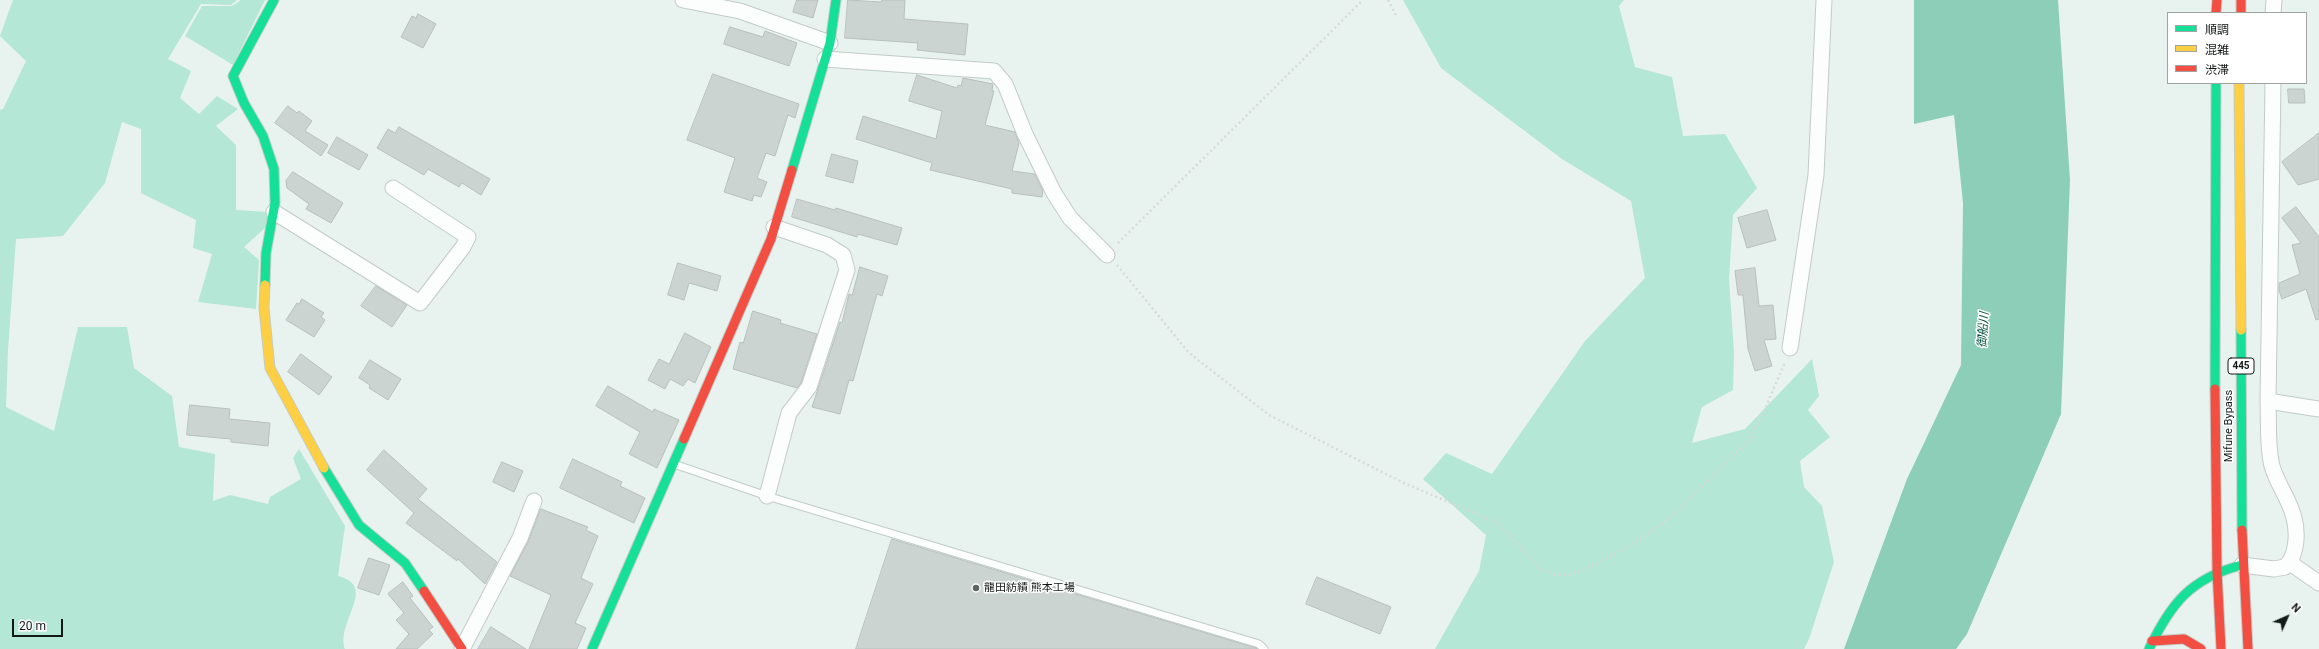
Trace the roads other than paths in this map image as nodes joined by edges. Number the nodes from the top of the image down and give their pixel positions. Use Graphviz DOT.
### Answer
graph roads {
  1 [pos="274,0"];
  2 [pos="683,0"];
  3 [pos="836,0"];
  4 [pos="1824,0"];
  5 [pos="2217,0"];
  6 [pos="2241,0"];
  7 [pos="2274,0"];
  8 [pos="2216,12"];
  9 [pos="2241,12"];
  10 [pos="2273,12"];
  11 [pos="830,43"];
  12 [pos="825,59"];
  13 [pos="2216,84"];
  14 [pos="2239,84"];
  15 [pos="2273,84"];
  16 [pos="394,188"];
  17 [pos="274,212"];
  18 [pos="774,227"];
  19 [pos="1106,255"];
  20 [pos="1790,348"];
  21 [pos="2268,402"];
  22 [pos="2319,409"];
  23 [pos="672,463"];
  24 [pos="768,496"];
  25 [pos="534,501"];
  26 [pos="2290,563"];
  27 [pos="2242,566"];
  28 [pos="2217,571"];
  29 [pos="2319,583"];
  30 [pos="2168,638"];
  31 [pos="2150,645"];
  32 [pos="462,649"];
  33 [pos="592,649"];
  34 [pos="1264,649"];
  35 [pos="2180,649"];
  36 [pos="2201,649"];
  37 [pos="2221,649"];
  38 [pos="2248,649"];
  1 -- 17 [label="main road"];
  2 -- 11 [label="street"];
  3 -- 11 [label="main road"];
  4 -- 20 [label="street"];
  5 -- 8 [label="main road"];
  6 -- 9 [label="main road"];
  7 -- 10 [label="street"];
  11 -- 12 [label="main road"];
  12 -- 18 [label="main road"];
  12 -- 19 [label="street"];
  13 -- 28 [label="main road, Mifune Bypass / 445"];
  14 -- 27 [label="main road, Mifune Bypass / 445"];
  15 -- 21 [label="street"];
  16 -- 17 [label="street"];
  17 -- 32 [label="main road"];
  18 -- 23 [label="main road"];
  18 -- 24 [label="street"];
  21 -- 22 [label="street"];
  21 -- 26 [label="street"];
  23 -- 24 [label="lane"];
  23 -- 33 [label="main road"];
  24 -- 34 [label="lane"];
  25 -- 32 [label="street"];
  26 -- 27 [label="street"];
  26 -- 29 [label="street"];
  27 -- 28 [label="main road"];
  27 -- 38 [label="main road, Mifune Bypass / 445"];
  28 -- 31 [label="main road"];
  28 -- 37 [label="main road, Mifune Bypass / 445"];
  30 -- 31 [label="main road"];
  30 -- 35 [label="lane"];
  30 -- 36 [label="main road"];
}
